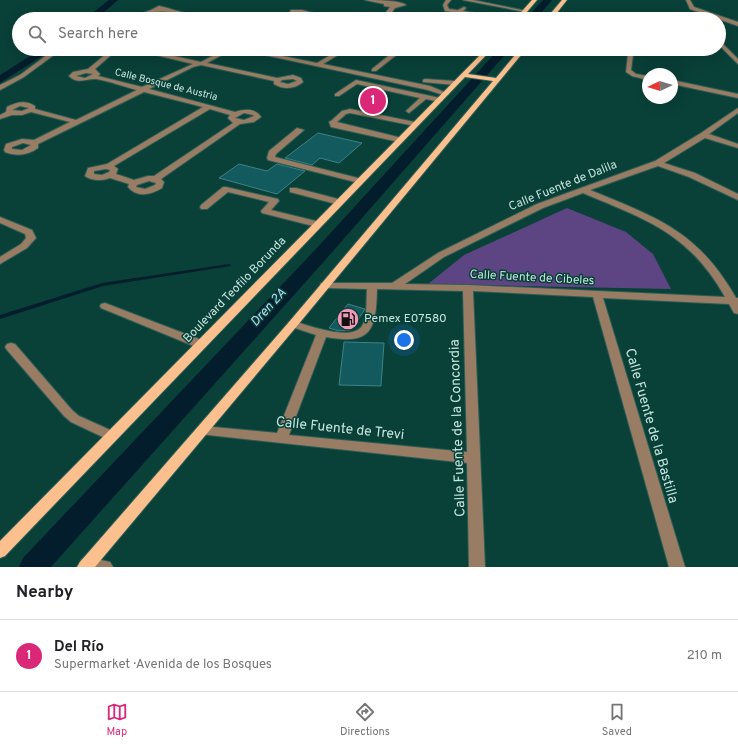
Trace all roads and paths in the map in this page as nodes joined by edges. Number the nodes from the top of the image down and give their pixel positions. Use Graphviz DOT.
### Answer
graph roads {
  1 [pos="368,0"];
  2 [pos="449,0"];
  3 [pos="465,0"];
  4 [pos="535,0"];
  5 [pos="565,0"];
  6 [pos="688,0"];
  7 [pos="398,1"];
  8 [pos="472,2"];
  9 [pos="388,3"];
  10 [pos="393,7"];
  11 [pos="692,8"];
  12 [pos="161,9"];
  13 [pos="525,11"];
  14 [pos="152,12"];
  15 [pos="155,12"];
  16 [pos="174,12"];
  17 [pos="389,12"];
  18 [pos="459,12"];
  19 [pos="555,12"];
  20 [pos="695,12"];
  21 [pos="704,12"];
  22 [pos="726,20"];
  23 [pos="738,24"];
  24 [pos="726,49"];
  25 [pos="49,56"];
  26 [pos="109,56"];
  27 [pos="164,56"];
  28 [pos="206,56"];
  29 [pos="215,56"];
  30 [pos="274,56"];
  31 [pos="298,56"];
  32 [pos="336,56"];
  33 [pos="341,56"];
  34 [pos="392,56"];
  35 [pos="483,56"];
  36 [pos="516,56"];
  37 [pos="630,56"];
  38 [pos="203,62"];
  39 [pos="334,62"];
  40 [pos="738,62"];
  41 [pos="193,63"];
  42 [pos="326,63"];
  43 [pos="374,70"];
  44 [pos="367,75"];
  45 [pos="397,75"];
  46 [pos="468,75"];
  47 [pos="642,77"];
  48 [pos="390,79"];
  49 [pos="278,80"];
  50 [pos="493,80"];
  51 [pos="356,82"];
  52 [pos="455,83"];
  53 [pos="678,83"];
  54 [pos="379,87"];
  55 [pos="0,88"];
  56 [pos="143,89"];
  57 [pos="337,95"];
  58 [pos="738,96"];
  59 [pos="424,97"];
  60 [pos="443,97"];
  61 [pos="415,105"];
  62 [pos="210,106"];
  63 [pos="431,108"];
  64 [pos="738,110"];
  65 [pos="409,111"];
  66 [pos="234,114"];
  67 [pos="0,117"];
  68 [pos="77,122"];
  69 [pos="239,122"];
  70 [pos="415,124"];
  71 [pos="300,130"];
  72 [pos="704,135"];
  73 [pos="399,140"];
  74 [pos="0,143"];
  75 [pos="738,146"];
  76 [pos="658,163"];
  77 [pos="155,179"];
  78 [pos="359,181"];
  79 [pos="134,183"];
  80 [pos="293,190"];
  81 [pos="582,190"];
  82 [pos="738,197"];
  83 [pos="339,202"];
  84 [pos="204,207"];
  85 [pos="0,220"];
  86 [pos="317,224"];
  87 [pos="0,261"];
  88 [pos="325,285"];
  89 [pos="372,286"];
  90 [pos="395,286"];
  91 [pos="468,288"];
  92 [pos="597,294"];
  93 [pos="735,300"];
  94 [pos="105,306"];
  95 [pos="738,311"];
  96 [pos="293,324"];
  97 [pos="322,333"];
  98 [pos="200,344"];
  99 [pos="11,347"];
  100 [pos="203,431"];
  101 [pos="112,436"];
  102 [pos="281,439"];
  103 [pos="473,458"];
  104 [pos="0,550"];
  105 [pos="86,566"];
  106 [pos="105,567"];
  107 [pos="478,567"];
  108 [pos="677,567"];
  1 -- 9 [label="street"];
  2 -- 18 [label="street"];
  3 -- 8 [label="street"];
  4 -- 13 [label="main road"];
  5 -- 19 [label="main road"];
  6 -- 11 [label="street"];
  7 -- 9 [label="street"];
  7 -- 10 [label="street"];
  8 -- 13 [label="street"];
  8 -- 18 [label="street"];
  9 -- 10 [label="street"];
  10 -- 17 [label="street"];
  11 -- 20 [label="street"];
  11 -- 21 [label="street"];
  12 -- 14 [label="street"];
  12 -- 15 [label="street"];
  12 -- 16 [label="street"];
  22 -- 23 [label="street"];
  24 -- 40 [label="street"];
  25 -- 55 [label="street"];
  26 -- 56 [label="street, Calle Bosque de Austria"];
  27 -- 41 [label="street"];
  28 -- 41 [label="street"];
  29 -- 38 [label="street"];
  30 -- 42 [label="street"];
  31 -- 42 [label="street"];
  32 -- 42 [label="street"];
  33 -- 39 [label="street"];
  34 -- 43 [label="street"];
  35 -- 46 [label="main road, Boulevard Teofilo Borunda"];
  36 -- 50 [label="main road"];
  37 -- 47 [label="street"];
  38 -- 41 [label="street"];
  38 -- 49 [label="street"];
  39 -- 42 [label="street"];
  39 -- 43 [label="street"];
  41 -- 56 [label="street"];
  42 -- 44 [label="street"];
  43 -- 45 [label="street"];
  44 -- 48 [label="street"];
  44 -- 51 [label="street"];
  45 -- 48 [label="street"];
  45 -- 52 [label="street"];
  46 -- 50 [label="main road"];
  46 -- 52 [label="main road, Boulevard Teofilo Borunda"];
  48 -- 54 [label="street"];
  48 -- 60 [label="street"];
  50 -- 88 [label="main road"];
  51 -- 54 [label="street"];
  51 -- 57 [label="street"];
  52 -- 60 [label="main road, Boulevard Teofilo Borunda"];
  53 -- 58 [label="street"];
  54 -- 59 [label="street"];
  56 -- 62 [label="street, Calle Bosque de Austria"];
  56 -- 68 [label="street"];
  59 -- 60 [label="street"];
  59 -- 61 [label="street"];
  60 -- 63 [label="main road, Boulevard Teofilo Borunda"];
  61 -- 63 [label="street"];
  61 -- 65 [label="street"];
  62 -- 66 [label="street, Calle Bosque de Austria"];
  62 -- 79 [label="street"];
  63 -- 70 [label="main road, Boulevard Teofilo Borunda"];
  64 -- 72 [label="street, Calle Fuente de Dalila"];
  66 -- 69 [label="street"];
  66 -- 69 [label="street, Calle Bosque de Austria"];
  67 -- 68 [label="street"];
  68 -- 74 [label="street"];
  69 -- 77 [label="street"];
  70 -- 73 [label="main road, Boulevard Teofilo Borunda"];
  70 -- 73 [label="street"];
  71 -- 78 [label="street"];
  72 -- 75 [label="street"];
  72 -- 76 [label="street, Calle Fuente de Dalila"];
  73 -- 78 [label="main road, Boulevard Teofilo Borunda"];
  76 -- 81 [label="street, Calle Fuente de Dalila"];
  76 -- 82 [label="street"];
  77 -- 79 [label="street"];
  77 -- 79 [label="street"];
  78 -- 83 [label="main road, Boulevard Teofilo Borunda"];
  80 -- 83 [label="street"];
  81 -- 90 [label="street, Calle Fuente de Dalila"];
  81 -- 93 [label="street"];
  83 -- 86 [label="main road, Boulevard Teofilo Borunda"];
  84 -- 86 [label="street"];
  85 -- 87 [label="street"];
  86 -- 98 [label="main road, Boulevard Teofilo Borunda"];
  88 -- 89 [label="street, Calle Fuente de Cibeles"];
  88 -- 96 [label="main road"];
  89 -- 90 [label="street, Calle Fuente de Cibeles"];
  89 -- 97 [label="street"];
  90 -- 91 [label="street, Calle Fuente de Cibeles"];
  91 -- 92 [label="street, Calle Fuente de Cibeles"];
  91 -- 103 [label="street, Calle Fuente de la Concordia"];
  92 -- 93 [label="street, Calle Fuente de Cibeles"];
  92 -- 108 [label="street, Calle Fuente de la Bastilla"];
  93 -- 95 [label="street"];
  94 -- 98 [label="street"];
  96 -- 97 [label="street"];
  96 -- 100 [label="main road"];
  97 -- 102 [label="street"];
  98 -- 101 [label="main road, Boulevard Teofilo Borunda"];
  99 -- 101 [label="street"];
  100 -- 102 [label="street, Calle Fuente de Trevi"];
  100 -- 105 [label="main road"];
  101 -- 104 [label="main road, Boulevard Teofilo Borunda"];
  102 -- 103 [label="street, Calle Fuente de Trevi"];
  103 -- 107 [label="street, Calle Fuente de la Concordia"];
  105 -- 106 [label="street"];
}
